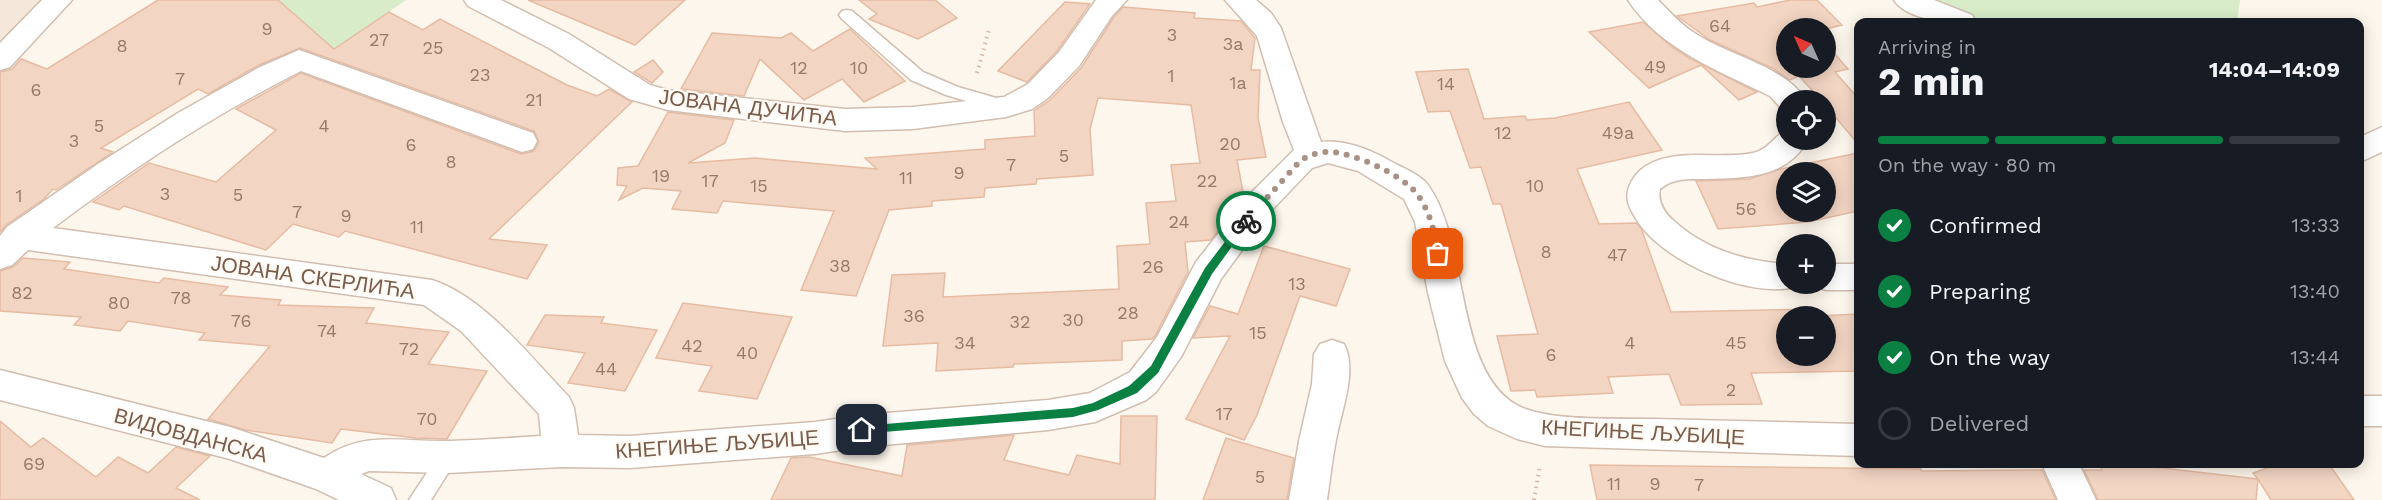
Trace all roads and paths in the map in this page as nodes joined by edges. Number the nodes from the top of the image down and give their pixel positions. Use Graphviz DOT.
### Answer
graph roads {
  1 [pos="58,0"];
  2 [pos="478,0"];
  3 [pos="1113,0"];
  4 [pos="1239,0"];
  5 [pos="1642,0"];
  6 [pos="1908,0"];
  7 [pos="847,15"];
  8 [pos="1952,18"];
  9 [pos="989,30"];
  10 [pos="0,60"];
  11 [pos="1781,90"];
  12 [pos="970,96"];
  13 [pos="1006,107"];
  14 [pos="2382,138"];
  15 [pos="522,141"];
  16 [pos="2364,149"];
  17 [pos="1786,150"];
  18 [pos="1311,154"];
  19 [pos="9,246"];
  20 [pos="1776,275"];
  21 [pos="1836,277"];
  22 [pos="1854,277"];
  23 [pos="1332,354"];
  24 [pos="0,385"];
  25 [pos="2364,411"];
  26 [pos="2382,411"];
  27 [pos="1854,440"];
  28 [pos="562,451"];
  29 [pos="448,457"];
  30 [pos="1539,468"];
  31 [pos="2062,468"];
  32 [pos="328,476"];
  33 [pos="377,500"];
  34 [pos="419,500"];
  35 [pos="1308,500"];
  36 [pos="1534,500"];
  37 [pos="2077,500"];
  1 -- 10 [label="street"];
  2 -- 13 [label="street, ЈОВАНА ДУЧИЋА"];
  3 -- 13 [label="street, ЈОВАНА ДУЧИЋА"];
  4 -- 18 [label="street"];
  5 -- 11 [label="street"];
  6 -- 8 [label="street"];
  7 -- 12 [label="lane"];
  9 -- 12 [label="path"];
  12 -- 13 [label="lane"];
  14 -- 16 [label="street"];
  15 -- 19 [label="street"];
  17 -- 20 [label="street"];
  18 -- 27 [label="street, КНЕГИЊЕ ЉУБИЦЕ"];
  18 -- 28 [label="street, КНЕГИЊЕ ЉУБИЦЕ"];
  19 -- 28 [label="street, ЈОВАНА СКЕРЛИЋА"];
  21 -- 22 [label="street"];
  23 -- 35 [label="street"];
  24 -- 32 [label="street, ВИДОВДАНСКА"];
  25 -- 26 [label="street"];
  28 -- 29 [label="street, КНЕГИЊЕ ЉУБИЦЕ"];
  29 -- 32 [label="street, КНЕГИЊЕ ЉУБИЦЕ"];
  29 -- 34 [label="lane"];
  30 -- 36 [label="path"];
  31 -- 37 [label="street"];
  32 -- 33 [label="street, ВИДОВДАНСКА"];
}
